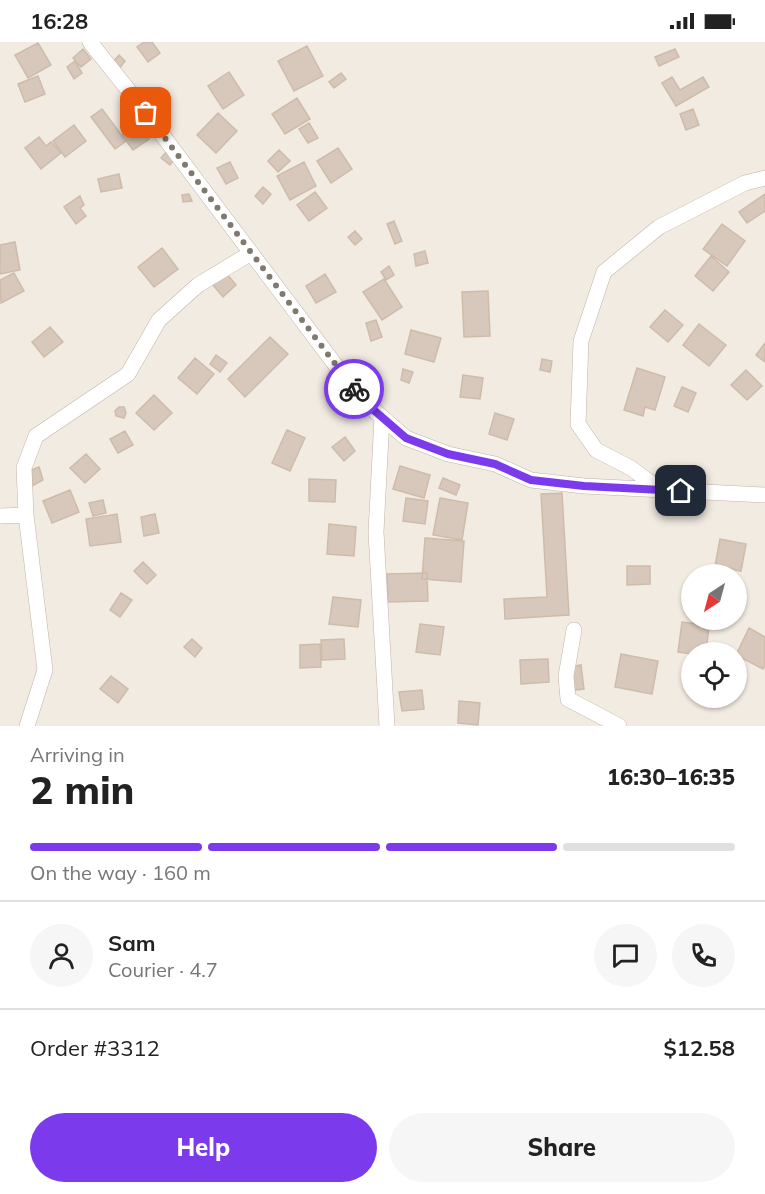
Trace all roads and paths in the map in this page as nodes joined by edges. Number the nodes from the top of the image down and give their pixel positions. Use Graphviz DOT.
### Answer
graph roads {
  1 [pos="90,42"];
  2 [pos="765,178"];
  3 [pos="251,253"];
  4 [pos="382,417"];
  5 [pos="660,490"];
  6 [pos="765,495"];
  7 [pos="26,515"];
  8 [pos="0,516"];
  9 [pos="574,630"];
  10 [pos="27,726"];
  11 [pos="387,726"];
  12 [pos="620,726"];
  1 -- 3 [label="street"];
  2 -- 5 [label="street"];
  3 -- 4 [label="street"];
  3 -- 7 [label="street"];
  4 -- 5 [label="street"];
  4 -- 11 [label="street"];
  5 -- 6 [label="street"];
  7 -- 8 [label="street"];
  7 -- 10 [label="street"];
  9 -- 12 [label="street"];
}
